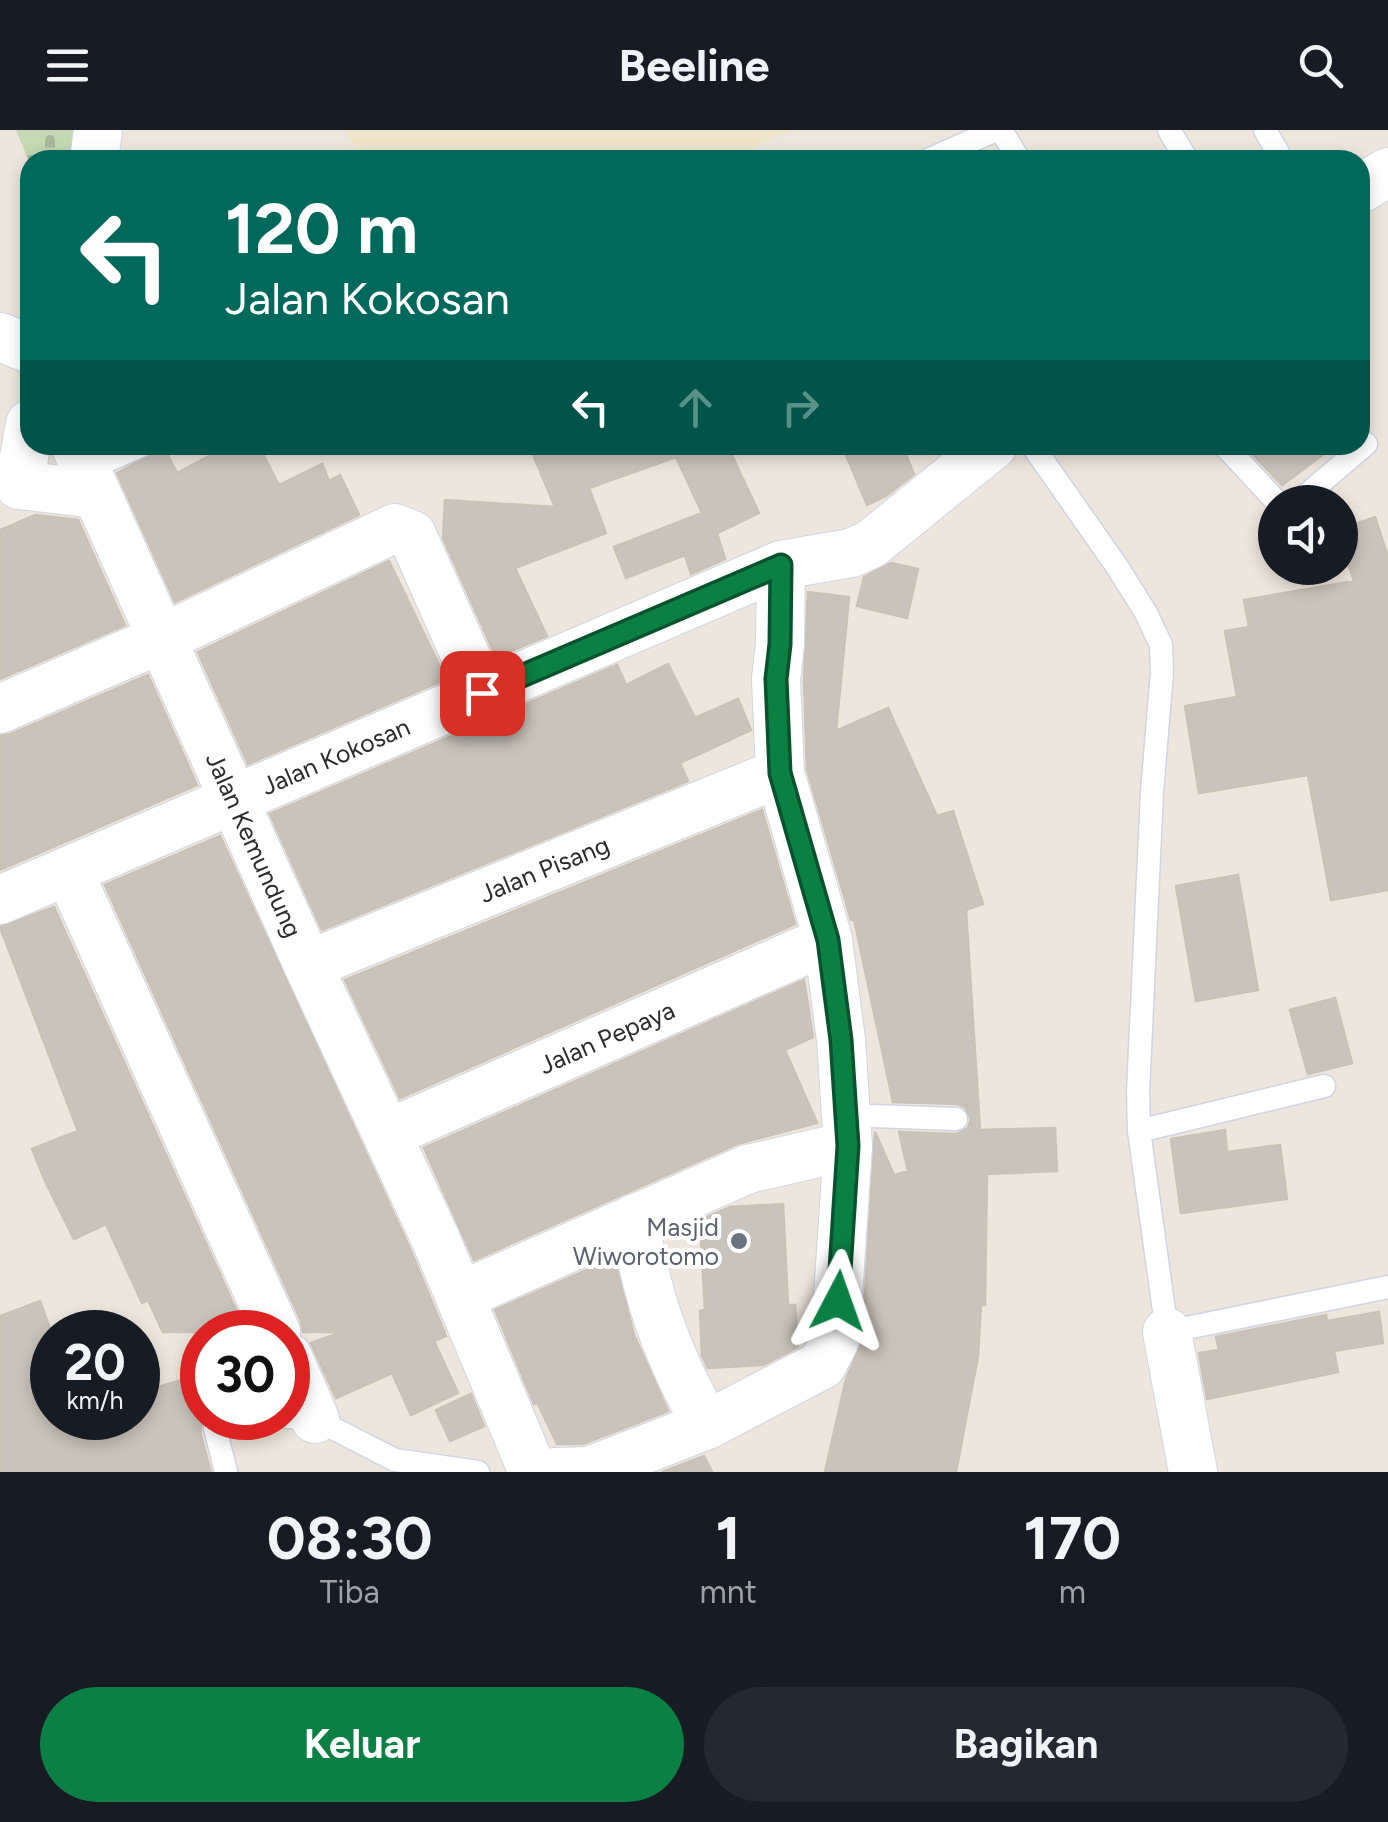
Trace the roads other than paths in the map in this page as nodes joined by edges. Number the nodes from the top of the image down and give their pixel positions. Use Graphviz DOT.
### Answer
graph roads {
  1 [pos="998,130"];
  2 [pos="951,150"];
  3 [pos="20,455"];
  4 [pos="120,455"];
  5 [pos="981,455"];
  6 [pos="1039,455"];
  7 [pos="1233,455"];
  8 [pos="1353,455"];
  9 [pos="86,470"];
  10 [pos="1261,485"];
  11 [pos="1318,485"];
  12 [pos="9,491"];
  13 [pos="781,565"];
  14 [pos="161,639"];
  15 [pos="482,693"];
  16 [pos="0,709"];
  17 [pos="780,773"];
  18 [pos="234,800"];
  19 [pos="68,872"];
  20 [pos="0,900"];
  21 [pos="828,940"];
  22 [pos="308,965"];
  23 [pos="1324,1086"];
  24 [pos="956,1119"];
  25 [pos="846,1131"];
  26 [pos="1139,1131"];
  27 [pos="387,1134"];
  28 [pos="635,1218"];
  29 [pos="1388,1287"];
  30 [pos="460,1296"];
  31 [pos="266,1310"];
  32 [pos="1167,1332"];
  33 [pos="310,1422"];
  34 [pos="707,1424"];
  35 [pos="218,1440"];
  36 [pos="552,1471"];
  37 [pos="226,1472"];
  38 [pos="478,1472"];
  39 [pos="1193,1472"];
  1 -- 2 [label="lane"];
  3 -- 12 [label="street"];
  4 -- 9 [label="lane"];
  5 -- 13 [label="street, Jalan Kokosan"];
  6 -- 26 [label="lane"];
  7 -- 10 [label="lane"];
  8 -- 11 [label="lane"];
  9 -- 12 [label="street"];
  9 -- 14 [label="street, Jalan Kemundung"];
  13 -- 15 [label="street, Jalan Kokosan"];
  13 -- 17 [label="street"];
  14 -- 15 [label="street"];
  14 -- 16 [label="street"];
  14 -- 18 [label="street, Jalan Kemundung"];
  15 -- 18 [label="street, Jalan Kokosan"];
  17 -- 21 [label="street"];
  17 -- 22 [label="street, Jalan Pisang"];
  18 -- 19 [label="street, Jalan Kokosan"];
  18 -- 22 [label="street, Jalan Kemundung"];
  19 -- 20 [label="street, Jalan Kokosan"];
  19 -- 31 [label="street"];
  21 -- 25 [label="street"];
  21 -- 27 [label="street, Jalan Pepaya"];
  22 -- 27 [label="street, Jalan Kemundung"];
  23 -- 26 [label="lane"];
  24 -- 25 [label="lane"];
  25 -- 28 [label="street"];
  25 -- 34 [label="street"];
  26 -- 32 [label="lane"];
  27 -- 30 [label="street, Jalan Kemundung"];
  28 -- 30 [label="street"];
  28 -- 34 [label="street"];
  29 -- 32 [label="lane"];
  30 -- 36 [label="street, Jalan Kemundung"];
  32 -- 39 [label="street"];
  33 -- 38 [label="lane"];
  34 -- 36 [label="street"];
  35 -- 37 [label="lane"];
}
